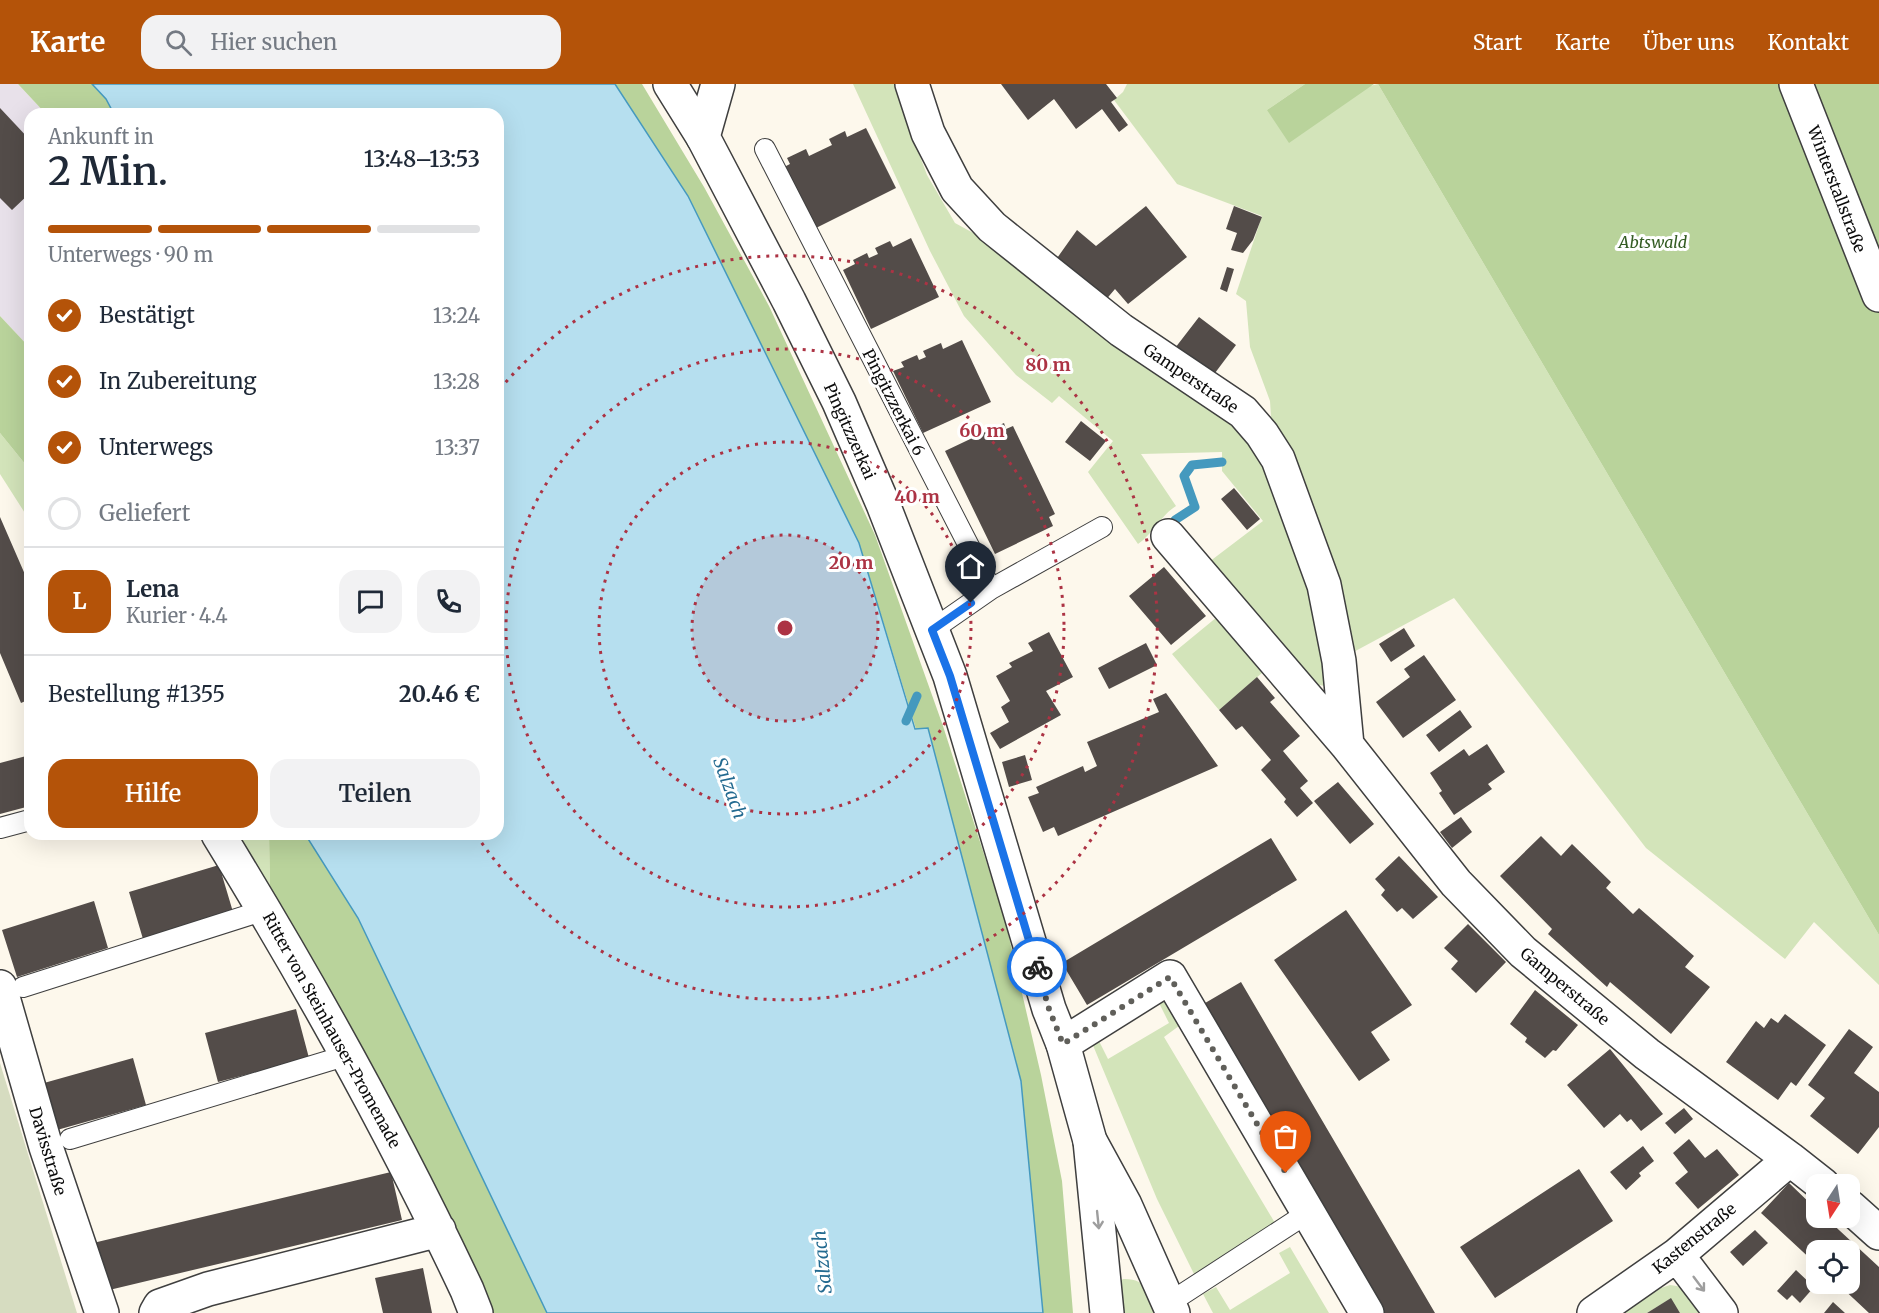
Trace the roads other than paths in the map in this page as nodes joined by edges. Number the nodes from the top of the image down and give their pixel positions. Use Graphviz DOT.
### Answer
graph roads {
  1 [pos="670,84"];
  2 [pos="717,84"];
  3 [pos="912,84"];
  4 [pos="1796,84"];
  5 [pos="703,137"];
  6 [pos="765,149"];
  7 [pos="1879,295"];
  8 [pos="1102,527"];
  9 [pos="1168,536"];
  10 [pos="991,589"];
  11 [pos="932,630"];
  12 [pos="1347,745"];
  13 [pos="24,822"];
  14 [pos="0,828"];
  15 [pos="223,840"];
  16 [pos="265,910"];
  17 [pos="12,987"];
  18 [pos="1063,1044"];
  19 [pos="348,1055"];
  20 [pos="70,1139"];
  21 [pos="1090,1141"];
  22 [pos="1790,1159"];
  23 [pos="1809,1174"];
  24 [pos="1309,1212"];
  25 [pos="1860,1216"];
  26 [pos="439,1230"];
  27 [pos="1879,1233"];
  28 [pos="1677,1255"];
  29 [pos="1171,1308"];
  30 [pos="102,1313"];
  31 [pos="156,1313"];
  32 [pos="476,1313"];
  33 [pos="1107,1313"];
  34 [pos="1367,1313"];
  35 [pos="1594,1313"];
  36 [pos="1721,1313"];
  1 -- 5 [label="street, Pingitzzerkai"];
  2 -- 5 [label="street"];
  3 -- 12 [label="street, Gamperstraße"];
  4 -- 7 [label="street, Winterstallstraße"];
  5 -- 11 [label="street, Pingitzzerkai"];
  6 -- 10 [label="lane, Pingitzzerkai 6"];
  8 -- 10 [label="lane"];
  9 -- 12 [label="street, Gamperstraße"];
  10 -- 11 [label="lane"];
  11 -- 18 [label="street, Pingitzzerkai"];
  12 -- 22 [label="street, Gamperstraße"];
  13 -- 14 [label="lane"];
  15 -- 16 [label="street, Ritter von Steinhauser-Promenade"];
  16 -- 17 [label="lane"];
  16 -- 19 [label="street, Ritter von Steinhauser-Promenade"];
  17 -- 30 [label="street, Davisstraße"];
  18 -- 21 [label="street, Pingitzzerkai"];
  18 -- 24 [label="street"];
  19 -- 20 [label="lane"];
  19 -- 26 [label="street, Ritter von Steinhauser-Promenade"];
  21 -- 29 [label="street"];
  21 -- 33 [label="street, one-way"];
  22 -- 23 [label="street, Gamperstraße"];
  22 -- 28 [label="street, Kastenstraße"];
  24 -- 29 [label="lane"];
  24 -- 34 [label="street"];
  25 -- 27 [label="street"];
  26 -- 31 [label="street"];
  26 -- 32 [label="street, Ritter von Steinhauser-Promenade"];
  28 -- 35 [label="street, Kastenstraße"];
  28 -- 36 [label="street, one-way"];
}
